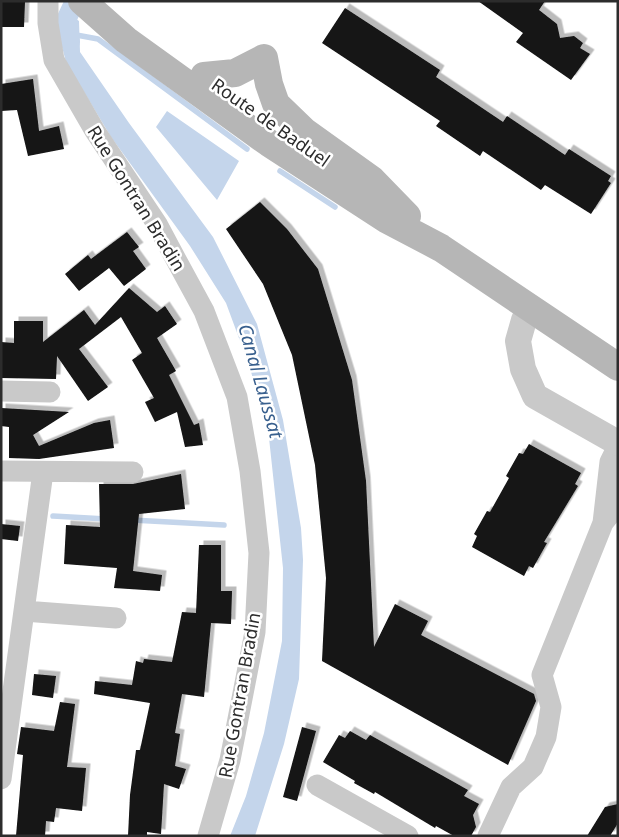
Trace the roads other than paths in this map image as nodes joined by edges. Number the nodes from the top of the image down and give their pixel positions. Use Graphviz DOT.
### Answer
graph roads {
  1 [pos="48,1"];
  2 [pos="87,5"];
  3 [pos="204,76"];
  4 [pos="407,216"];
  5 [pos="441,248"];
  6 [pos="531,309"];
  7 [pos="618,367"];
  8 [pos="1,391"];
  9 [pos="50,392"];
  10 [pos="618,444"];
  11 [pos="1,471"];
  12 [pos="42,472"];
  13 [pos="132,472"];
  14 [pos="618,504"];
  15 [pos="603,523"];
  16 [pos="24,611"];
  17 [pos="116,618"];
  18 [pos="1,778"];
  19 [pos="317,785"];
  20 [pos="380,829"];
  21 [pos="208,836"];
  22 [pos="408,836"];
  23 [pos="488,836"];
  1 -- 21 [label="street, Rue Gontran Bradin"];
  2 -- 3 [label="main road, Route de Baduel"];
  2 -- 5 [label="main road, Route de Baduel"];
  3 -- 4 [label="main road, Route de Baduel"];
  3 -- 4 [label="main road"];
  4 -- 5 [label="main road, Route de Baduel"];
  5 -- 6 [label="main road, Route de Baduel"];
  6 -- 7 [label="main road, Route de Baduel"];
  6 -- 10 [label="street"];
  8 -- 9 [label="street"];
  10 -- 15 [label="street"];
  11 -- 12 [label="street"];
  12 -- 13 [label="street"];
  12 -- 16 [label="street"];
  14 -- 15 [label="street"];
  15 -- 23 [label="street"];
  16 -- 17 [label="street"];
  16 -- 18 [label="street"];
  19 -- 20 [label="street"];
  20 -- 22 [label="street"];
}
